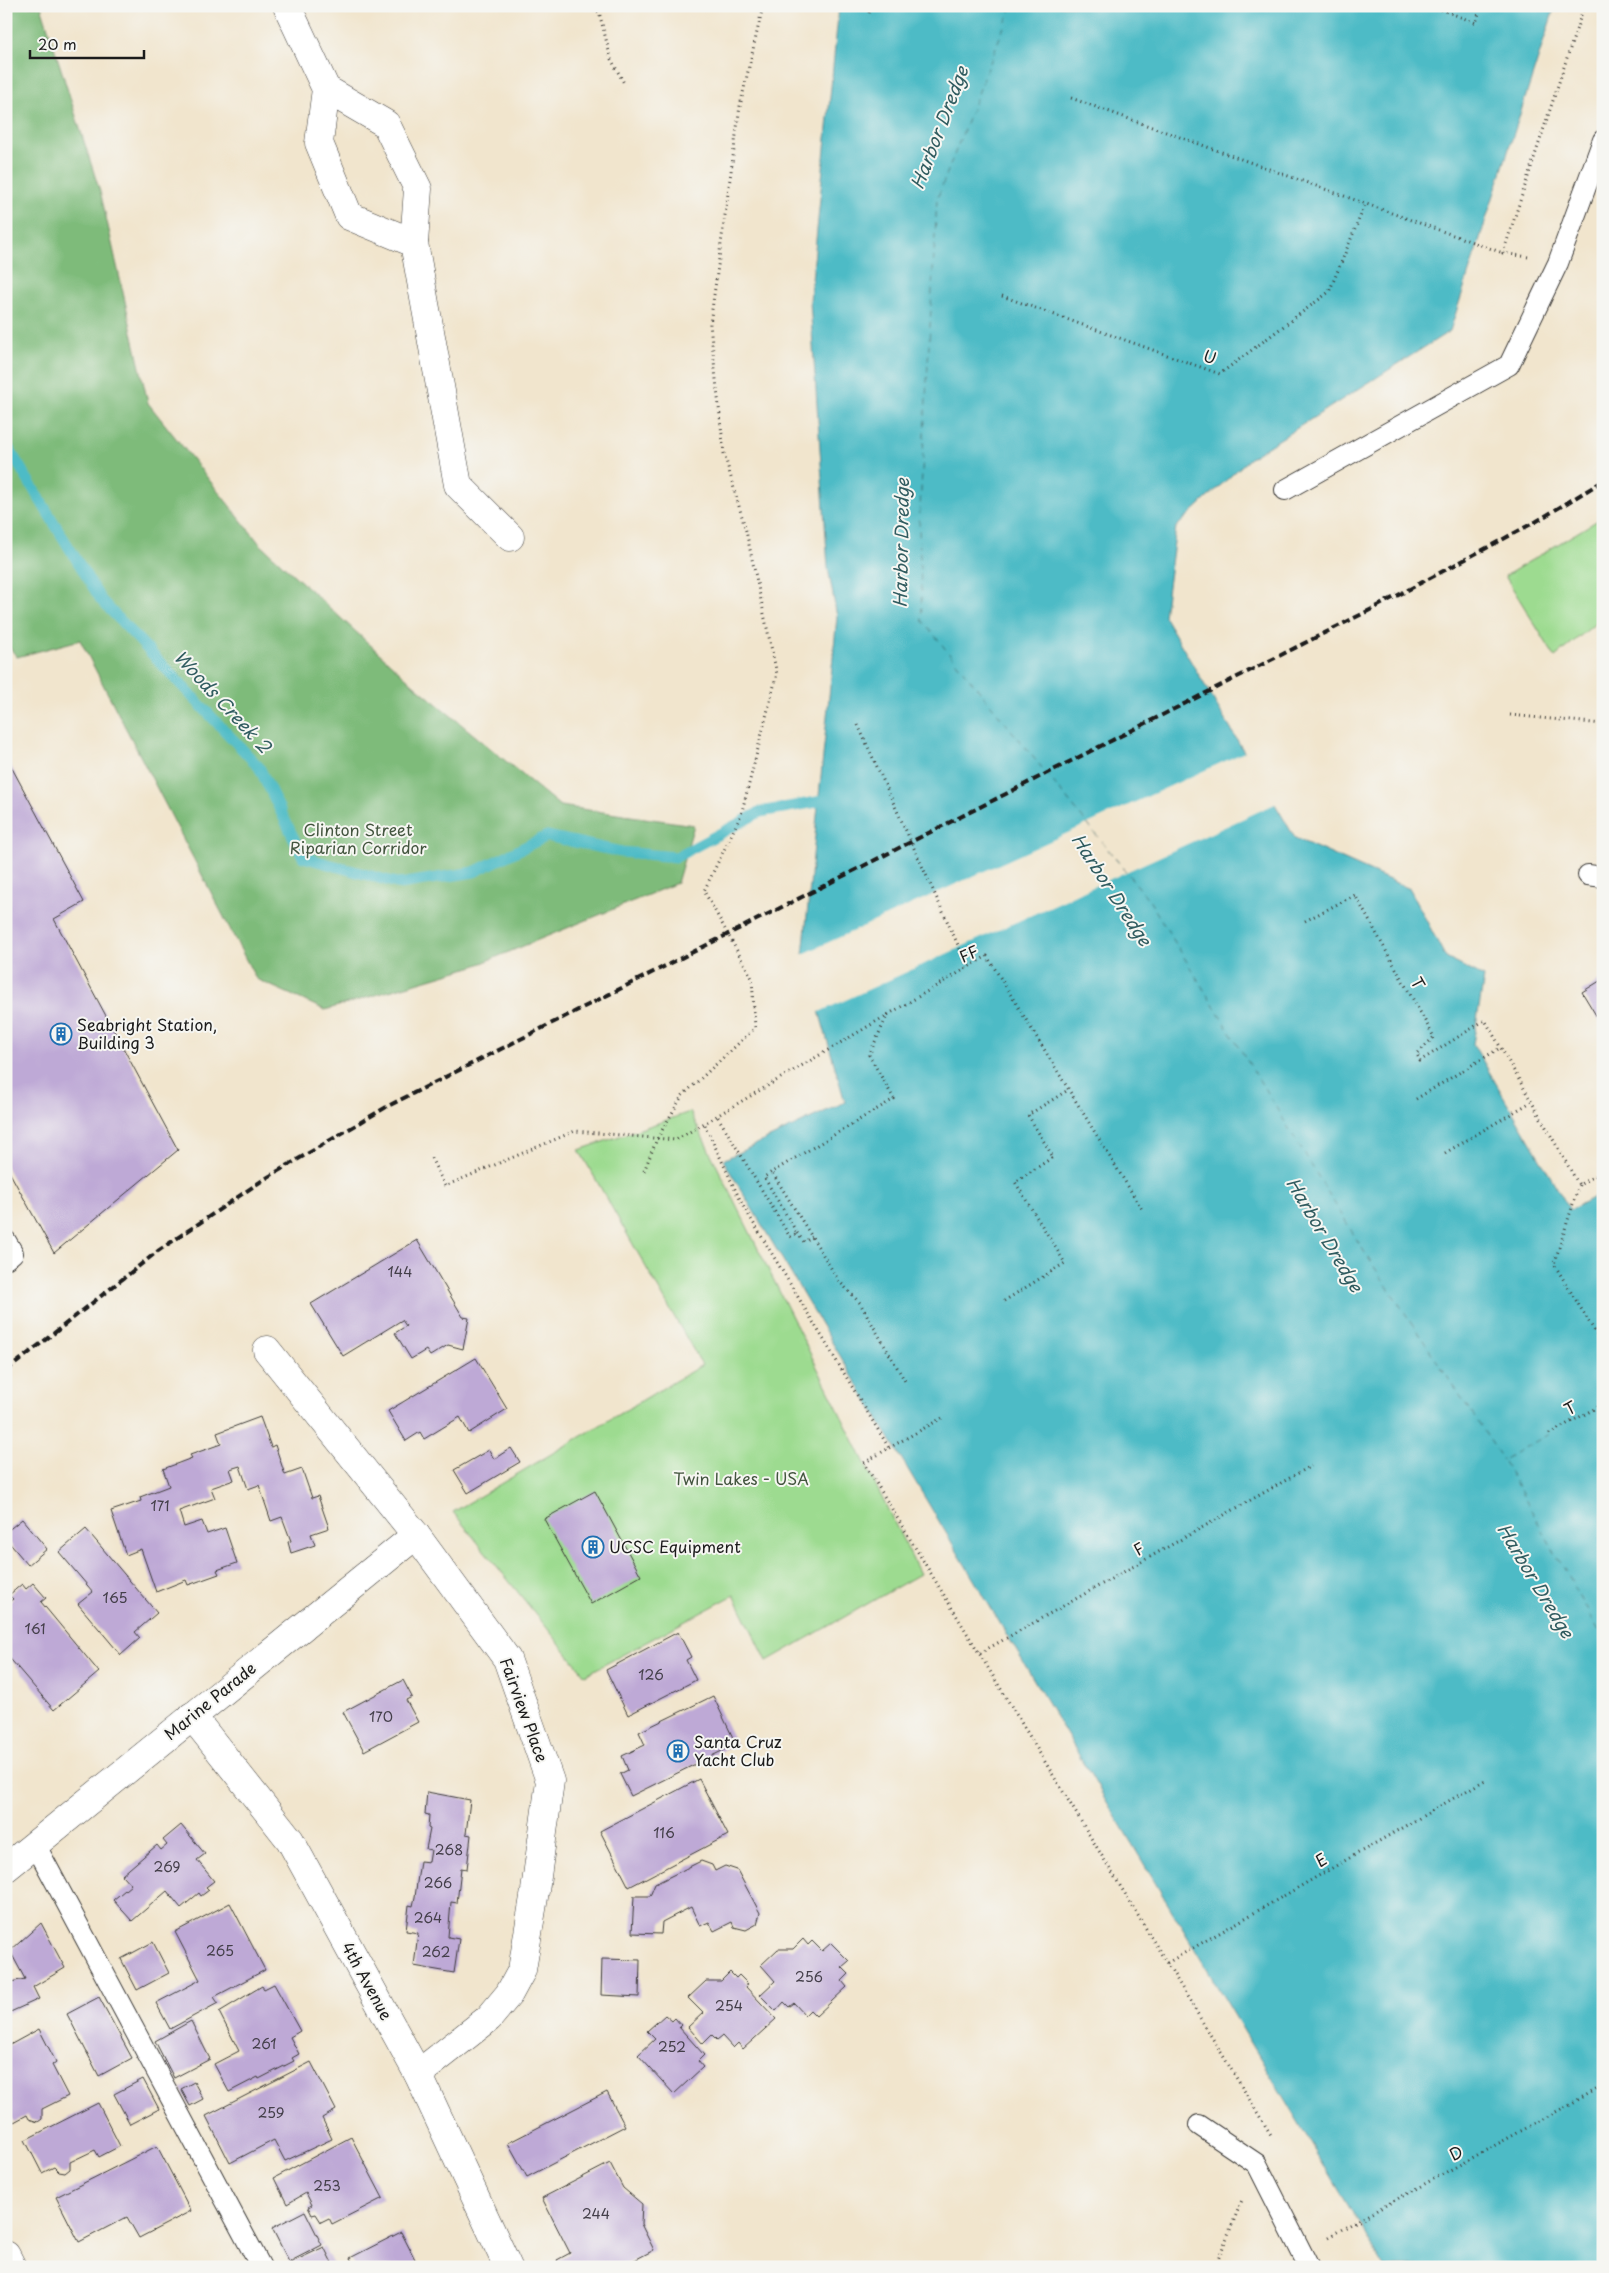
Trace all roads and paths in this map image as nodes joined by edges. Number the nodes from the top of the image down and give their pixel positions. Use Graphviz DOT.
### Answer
graph roads {
  1 [pos="287,6"];
  2 [pos="588,6"];
  3 [pos="763,6"];
  4 [pos="871,6"];
  5 [pos="1432,6"];
  6 [pos="1482,6"];
  7 [pos="1584,6"];
  8 [pos="869,13"];
  9 [pos="625,86"];
  10 [pos="326,89"];
  11 [pos="1071,98"];
  12 [pos="1603,140"];
  13 [pos="1365,205"];
  14 [pos="414,243"];
  15 [pos="1503,253"];
  16 [pos="1558,263"];
  17 [pos="1002,296"];
  18 [pos="1286,490"];
  19 [pos="510,537"];
  20 [pos="1510,715"];
  21 [pos="1603,724"];
  22 [pos="858,725"];
  23 [pos="1305,922"];
  24 [pos="968,967"];
  25 [pos="888,1014"];
  26 [pos="1500,1048"];
  27 [pos="1068,1090"];
  28 [pos="1416,1099"];
  29 [pos="1532,1102"];
  30 [pos="718,1116"];
  31 [pos="704,1125"];
  32 [pos="657,1139"];
  33 [pos="1445,1153"];
  34 [pos="431,1158"];
  35 [pos="644,1171"];
  36 [pos="1603,1171"];
  37 [pos="772,1172"];
  38 [pos="1579,1185"];
  39 [pos="1144,1211"];
  40 [pos="797,1233"];
  41 [pos="812,1237"];
  42 [pos="6,1241"];
  43 [pos="6,1259"];
  44 [pos="1004,1301"];
  45 [pos="1603,1345"];
  46 [pos="267,1350"];
  47 [pos="905,1381"];
  48 [pos="1603,1404"];
  49 [pos="942,1418"];
  50 [pos="1549,1434"];
  51 [pos="889,1448"];
  52 [pos="1311,1466"];
  53 [pos="416,1535"];
  54 [pos="980,1653"];
  55 [pos="192,1716"];
  56 [pos="1487,1779"];
  57 [pos="35,1844"];
  58 [pos="6,1868"];
  59 [pos="1167,1963"];
  60 [pos="418,2074"];
  61 [pos="1603,2086"];
  62 [pos="1200,2125"];
  63 [pos="1272,2138"];
  64 [pos="1257,2164"];
  65 [pos="1321,2241"];
  66 [pos="6,2255"];
  67 [pos="12,2267"];
  68 [pos="261,2267"];
  69 [pos="508,2267"];
  70 [pos="1215,2267"];
  71 [pos="1309,2267"];
  1 -- 10 [label="street"];
  2 -- 9 [label="path"];
  3 -- 32 [label="path"];
  4 -- 8 [label="path"];
  5 -- 6 [label="path"];
  7 -- 15 [label="path"];
  10 -- 14 [label="street"];
  10 -- 14 [label="street"];
  11 -- 13 [label="path"];
  12 -- 16 [label="lane"];
  13 -- 15 [label="path"];
  13 -- 17 [label="path, U"];
  14 -- 19 [label="street"];
  15 -- 16 [label="path"];
  16 -- 18 [label="lane"];
  20 -- 21 [label="path"];
  22 -- 24 [label="path"];
  23 -- 26 [label="path, T"];
  24 -- 25 [label="path, FF"];
  24 -- 27 [label="path, FF"];
  25 -- 30 [label="path, FF"];
  25 -- 37 [label="path"];
  26 -- 28 [label="path"];
  26 -- 29 [label="path"];
  27 -- 39 [label="path, FF"];
  27 -- 44 [label="path"];
  29 -- 33 [label="path"];
  29 -- 38 [label="path"];
  30 -- 31 [label="path, FF"];
  30 -- 40 [label="path"];
  31 -- 32 [label="path, FF"];
  31 -- 51 [label="path"];
  32 -- 34 [label="path, FF"];
  32 -- 35 [label="path"];
  36 -- 38 [label="path"];
  37 -- 40 [label="path"];
  37 -- 41 [label="path"];
  38 -- 45 [label="path"];
  40 -- 41 [label="path"];
  41 -- 47 [label="path"];
  42 -- 43 [label="lane"];
  46 -- 53 [label="street, Fairview Place"];
  48 -- 50 [label="path, T"];
  49 -- 51 [label="path"];
  51 -- 54 [label="path"];
  52 -- 54 [label="path, F"];
  53 -- 55 [label="street, Marine Parade"];
  53 -- 60 [label="street, Fairview Place"];
  54 -- 59 [label="path"];
  55 -- 57 [label="street, Marine Parade"];
  55 -- 60 [label="street, 4th Avenue"];
  56 -- 59 [label="path, E"];
  57 -- 58 [label="street, Marine Parade"];
  57 -- 68 [label="lane"];
  59 -- 63 [label="path"];
  60 -- 69 [label="street, 4th Avenue"];
  61 -- 65 [label="path, D"];
  62 -- 64 [label="lane"];
  64 -- 70 [label="path"];
  64 -- 71 [label="lane"];
  66 -- 67 [label="street"];
}
